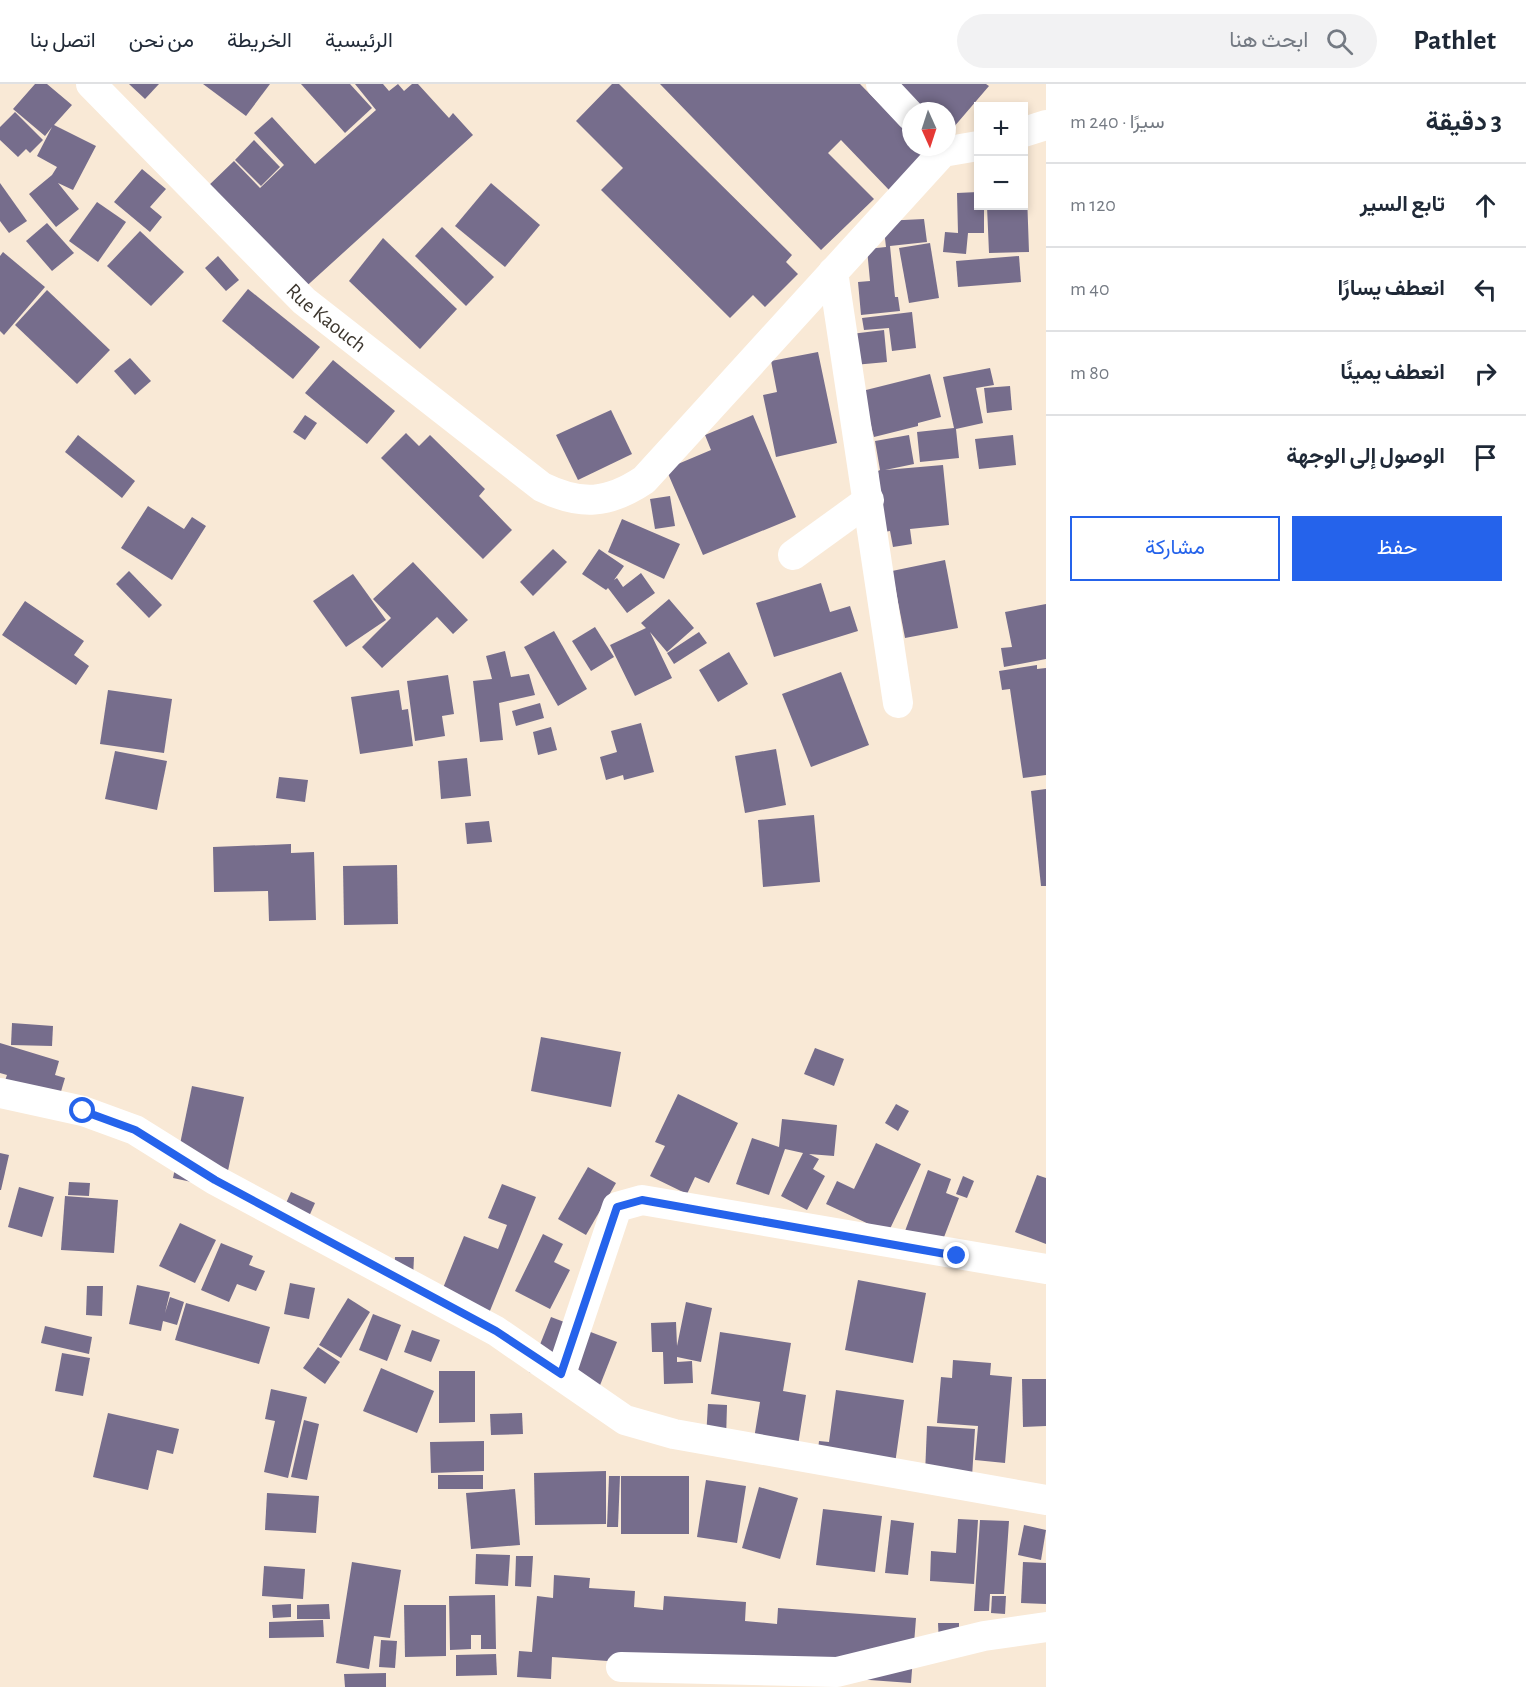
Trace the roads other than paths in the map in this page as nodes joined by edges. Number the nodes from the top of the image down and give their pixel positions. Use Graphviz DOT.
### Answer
graph roads {
  1 [pos="91,84"];
  2 [pos="881,84"];
  3 [pos="902,106"];
  4 [pos="1046,125"];
  5 [pos="1028,130"];
  6 [pos="974,146"];
  7 [pos="956,148"];
  8 [pos="935,156"];
  9 [pos="833,272"];
  10 [pos="869,500"];
  11 [pos="794,555"];
  12 [pos="898,703"];
  13 [pos="0,1093"];
  14 [pos="1046,1269"];
  15 [pos="561,1374"];
  16 [pos="1046,1500"];
  17 [pos="1046,1627"];
  18 [pos="621,1667"];
  1 -- 9 [label="street, Rue Kaouch"];
  2 -- 3 [label="street"];
  4 -- 5 [label="street"];
  6 -- 7 [label="street"];
  8 -- 9 [label="street, Rue Kaouch"];
  9 -- 10 [label="street"];
  10 -- 11 [label="street"];
  10 -- 12 [label="street"];
  13 -- 15 [label="street"];
  14 -- 15 [label="street"];
  15 -- 16 [label="street"];
  17 -- 18 [label="street"];
}
